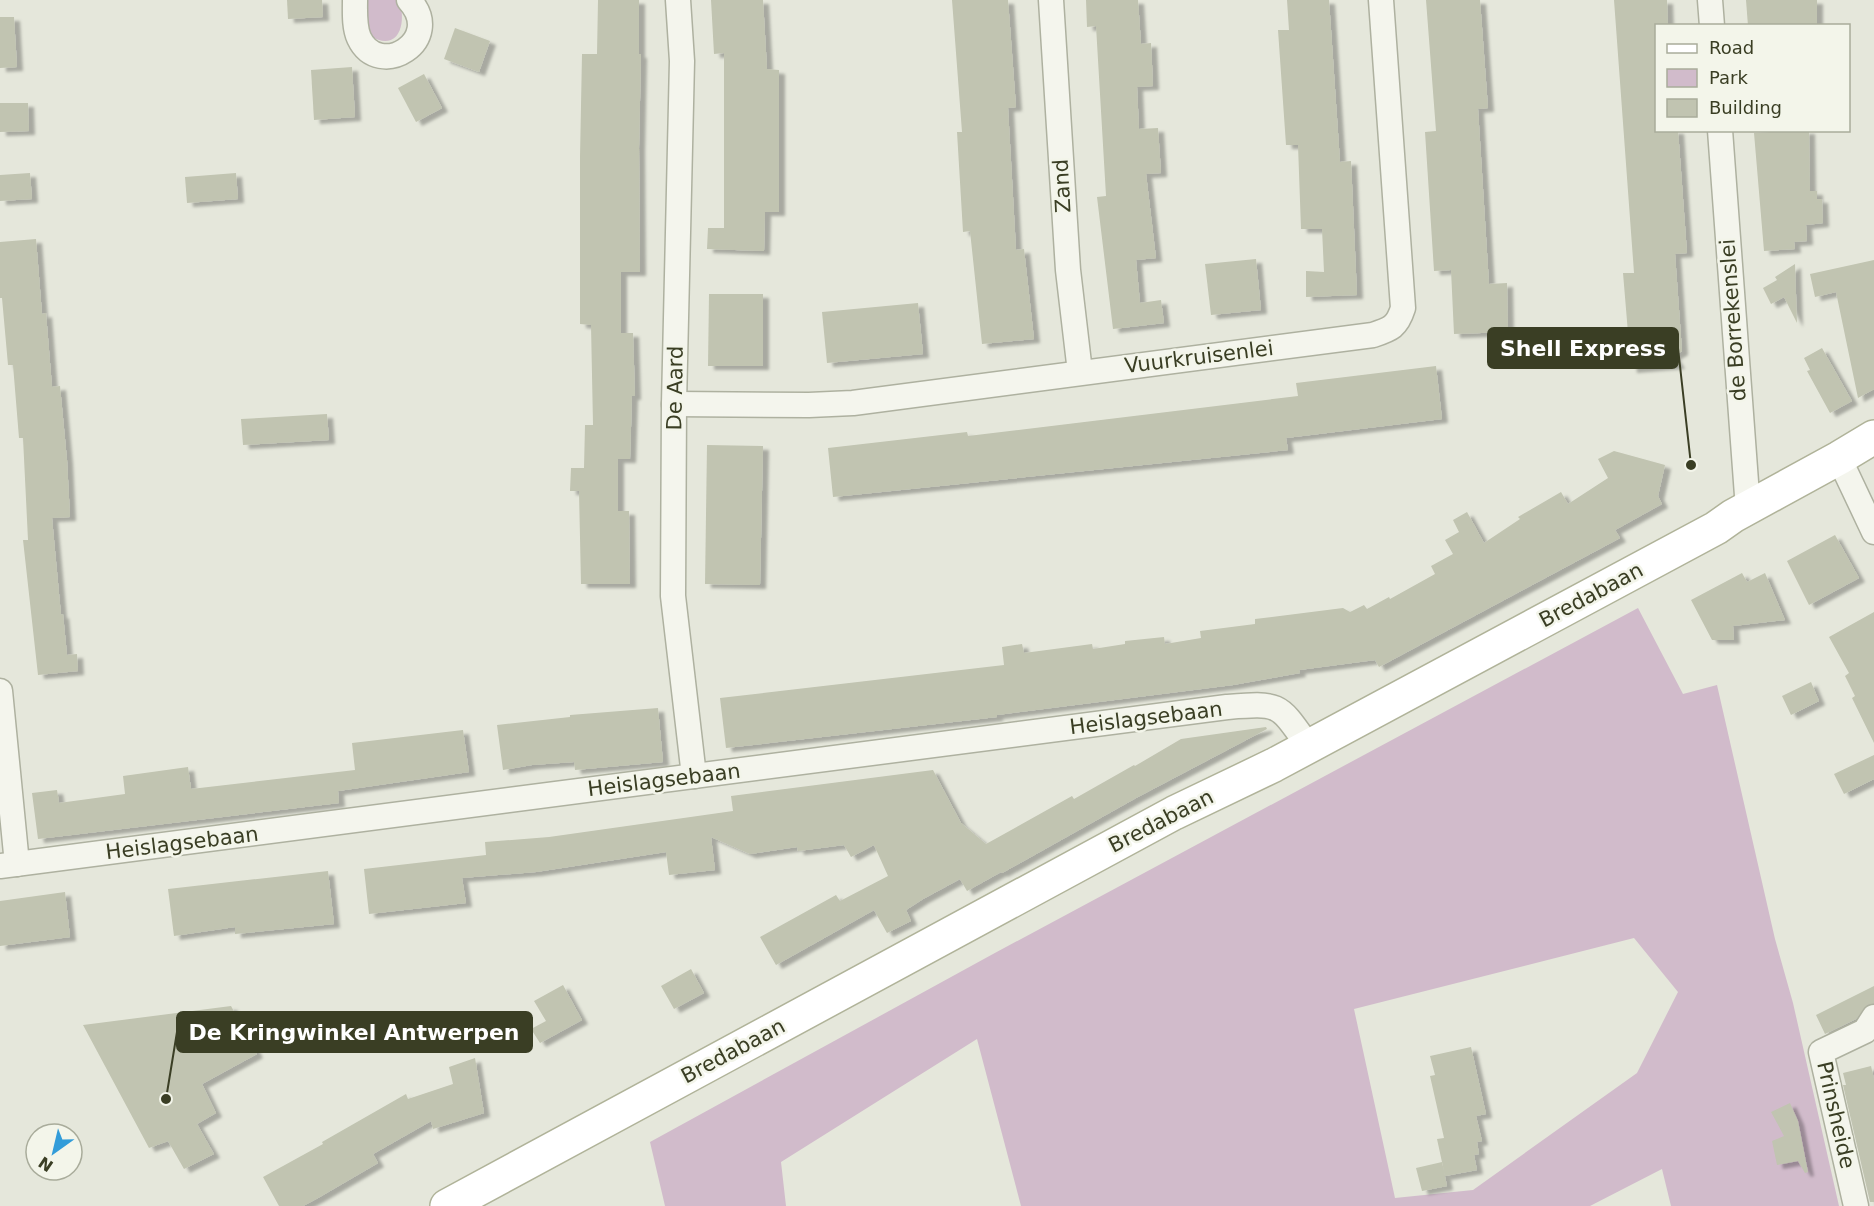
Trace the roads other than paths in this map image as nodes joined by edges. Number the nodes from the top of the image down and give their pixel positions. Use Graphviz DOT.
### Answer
graph roads {
  1 [pos="355,0"];
  2 [pos="409,0"];
  3 [pos="678,0"];
  4 [pos="1051,0"];
  5 [pos="1382,0"];
  6 [pos="1710,0"];
  7 [pos="1712,24"];
  8 [pos="1720,132"];
  9 [pos="1080,372"];
  10 [pos="674,404"];
  11 [pos="1874,437"];
  12 [pos="1839,458"];
  13 [pos="1748,509"];
  14 [pos="1874,532"];
  15 [pos="0,691"];
  16 [pos="1309,747"];
  17 [pos="694,776"];
  18 [pos="8,865"];
  19 [pos="1874,1017"];
  20 [pos="447,1206"];
  21 [pos="1856,1206"];
  1 -- 2 [label="street"];
  3 -- 10 [label="street, De Aard"];
  4 -- 9 [label="street, Zand"];
  5 -- 9 [label="street, Vuurkruisenlei"];
  6 -- 7 [label="street"];
  8 -- 13 [label="street, de Borrekenslei"];
  9 -- 10 [label="street, Vuurkruisenlei"];
  10 -- 17 [label="street, De Aard"];
  11 -- 12 [label="main road, Bredabaan"];
  12 -- 13 [label="main road, Bredabaan"];
  12 -- 14 [label="street"];
  13 -- 16 [label="main road, Bredabaan"];
  15 -- 18 [label="street"];
  16 -- 17 [label="street, Heislagsebaan"];
  16 -- 20 [label="main road, Bredabaan"];
  17 -- 18 [label="street, Heislagsebaan"];
  19 -- 21 [label="street, Prinsheide"];
}
